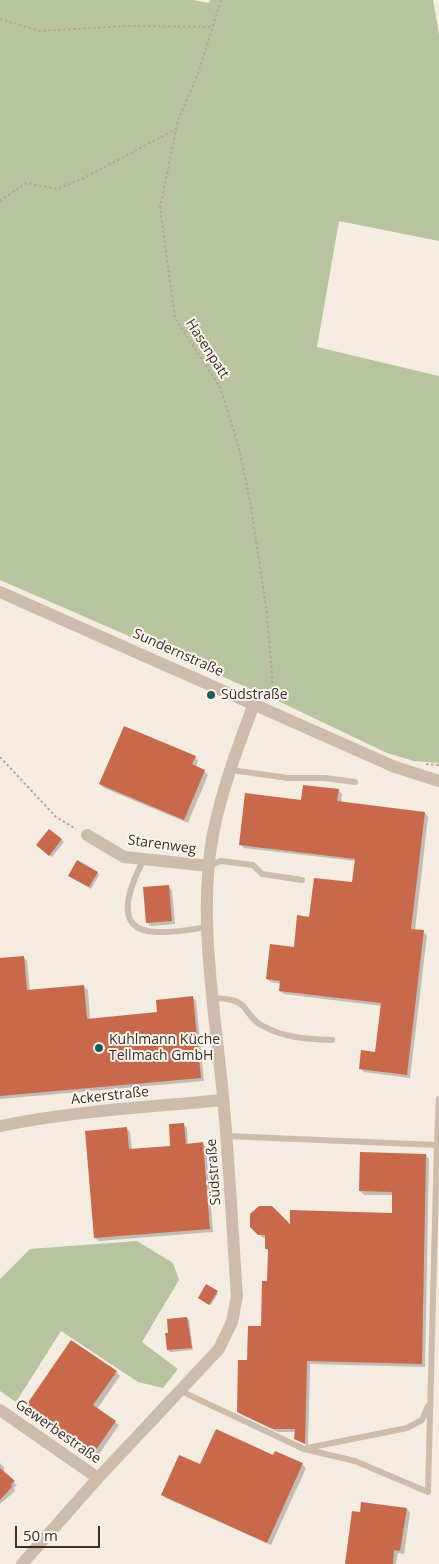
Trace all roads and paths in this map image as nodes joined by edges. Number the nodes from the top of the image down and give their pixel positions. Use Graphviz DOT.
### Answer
graph roads {
  1 [pos="221,0"];
  2 [pos="0,19"];
  3 [pos="213,27"];
  4 [pos="176,130"];
  5 [pos="0,201"];
  6 [pos="0,592"];
  7 [pos="254,704"];
  8 [pos="273,713"];
  9 [pos="0,757"];
  10 [pos="231,770"];
  11 [pos="433,775"];
  12 [pos="439,780"];
  13 [pos="355,782"];
  14 [pos="87,835"];
  15 [pos="144,859"];
  16 [pos="209,866"];
  17 [pos="302,880"];
  18 [pos="208,927"];
  19 [pos="213,998"];
  20 [pos="332,1040"];
  21 [pos="439,1099"];
  22 [pos="223,1100"];
  23 [pos="0,1126"];
  24 [pos="226,1136"];
  25 [pos="437,1145"];
  26 [pos="181,1389"];
  27 [pos="429,1402"];
  28 [pos="0,1410"];
  29 [pos="304,1449"];
  30 [pos="98,1478"];
  31 [pos="22,1564"];
  1 -- 3 [label="path, Hasenpatt"];
  2 -- 3 [label="path"];
  3 -- 4 [label="path, Hasenpatt"];
  4 -- 5 [label="path"];
  4 -- 8 [label="path, Hasenpatt"];
  6 -- 7 [label="street, Sundernstraße"];
  7 -- 8 [label="street, Sundernstraße"];
  7 -- 10 [label="street, Südstraße"];
  8 -- 11 [label="street, Sundernstraße"];
  9 -- 14 [label="path"];
  10 -- 13 [label="lane"];
  10 -- 16 [label="street, Südstraße"];
  11 -- 12 [label="street, Sundernstraße"];
  14 -- 15 [label="street, Starenweg"];
  15 -- 16 [label="street, Starenweg"];
  15 -- 18 [label="lane"];
  16 -- 17 [label="lane"];
  16 -- 18 [label="street, Südstraße"];
  18 -- 19 [label="street, Südstraße"];
  19 -- 20 [label="lane"];
  19 -- 22 [label="street, Südstraße"];
  21 -- 25 [label="lane"];
  22 -- 23 [label="street, Ackerstraße"];
  22 -- 24 [label="street, Südstraße"];
  24 -- 25 [label="lane"];
  24 -- 26 [label="street, Südstraße"];
  25 -- 27 [label="lane"];
  26 -- 29 [label="lane"];
  26 -- 30 [label="street, Südstraße"];
  27 -- 29 [label="lane"];
  27 -- 29 [label="lane"];
  28 -- 30 [label="street, Gewerbestraße"];
  30 -- 31 [label="street, Südstraße"];
}
